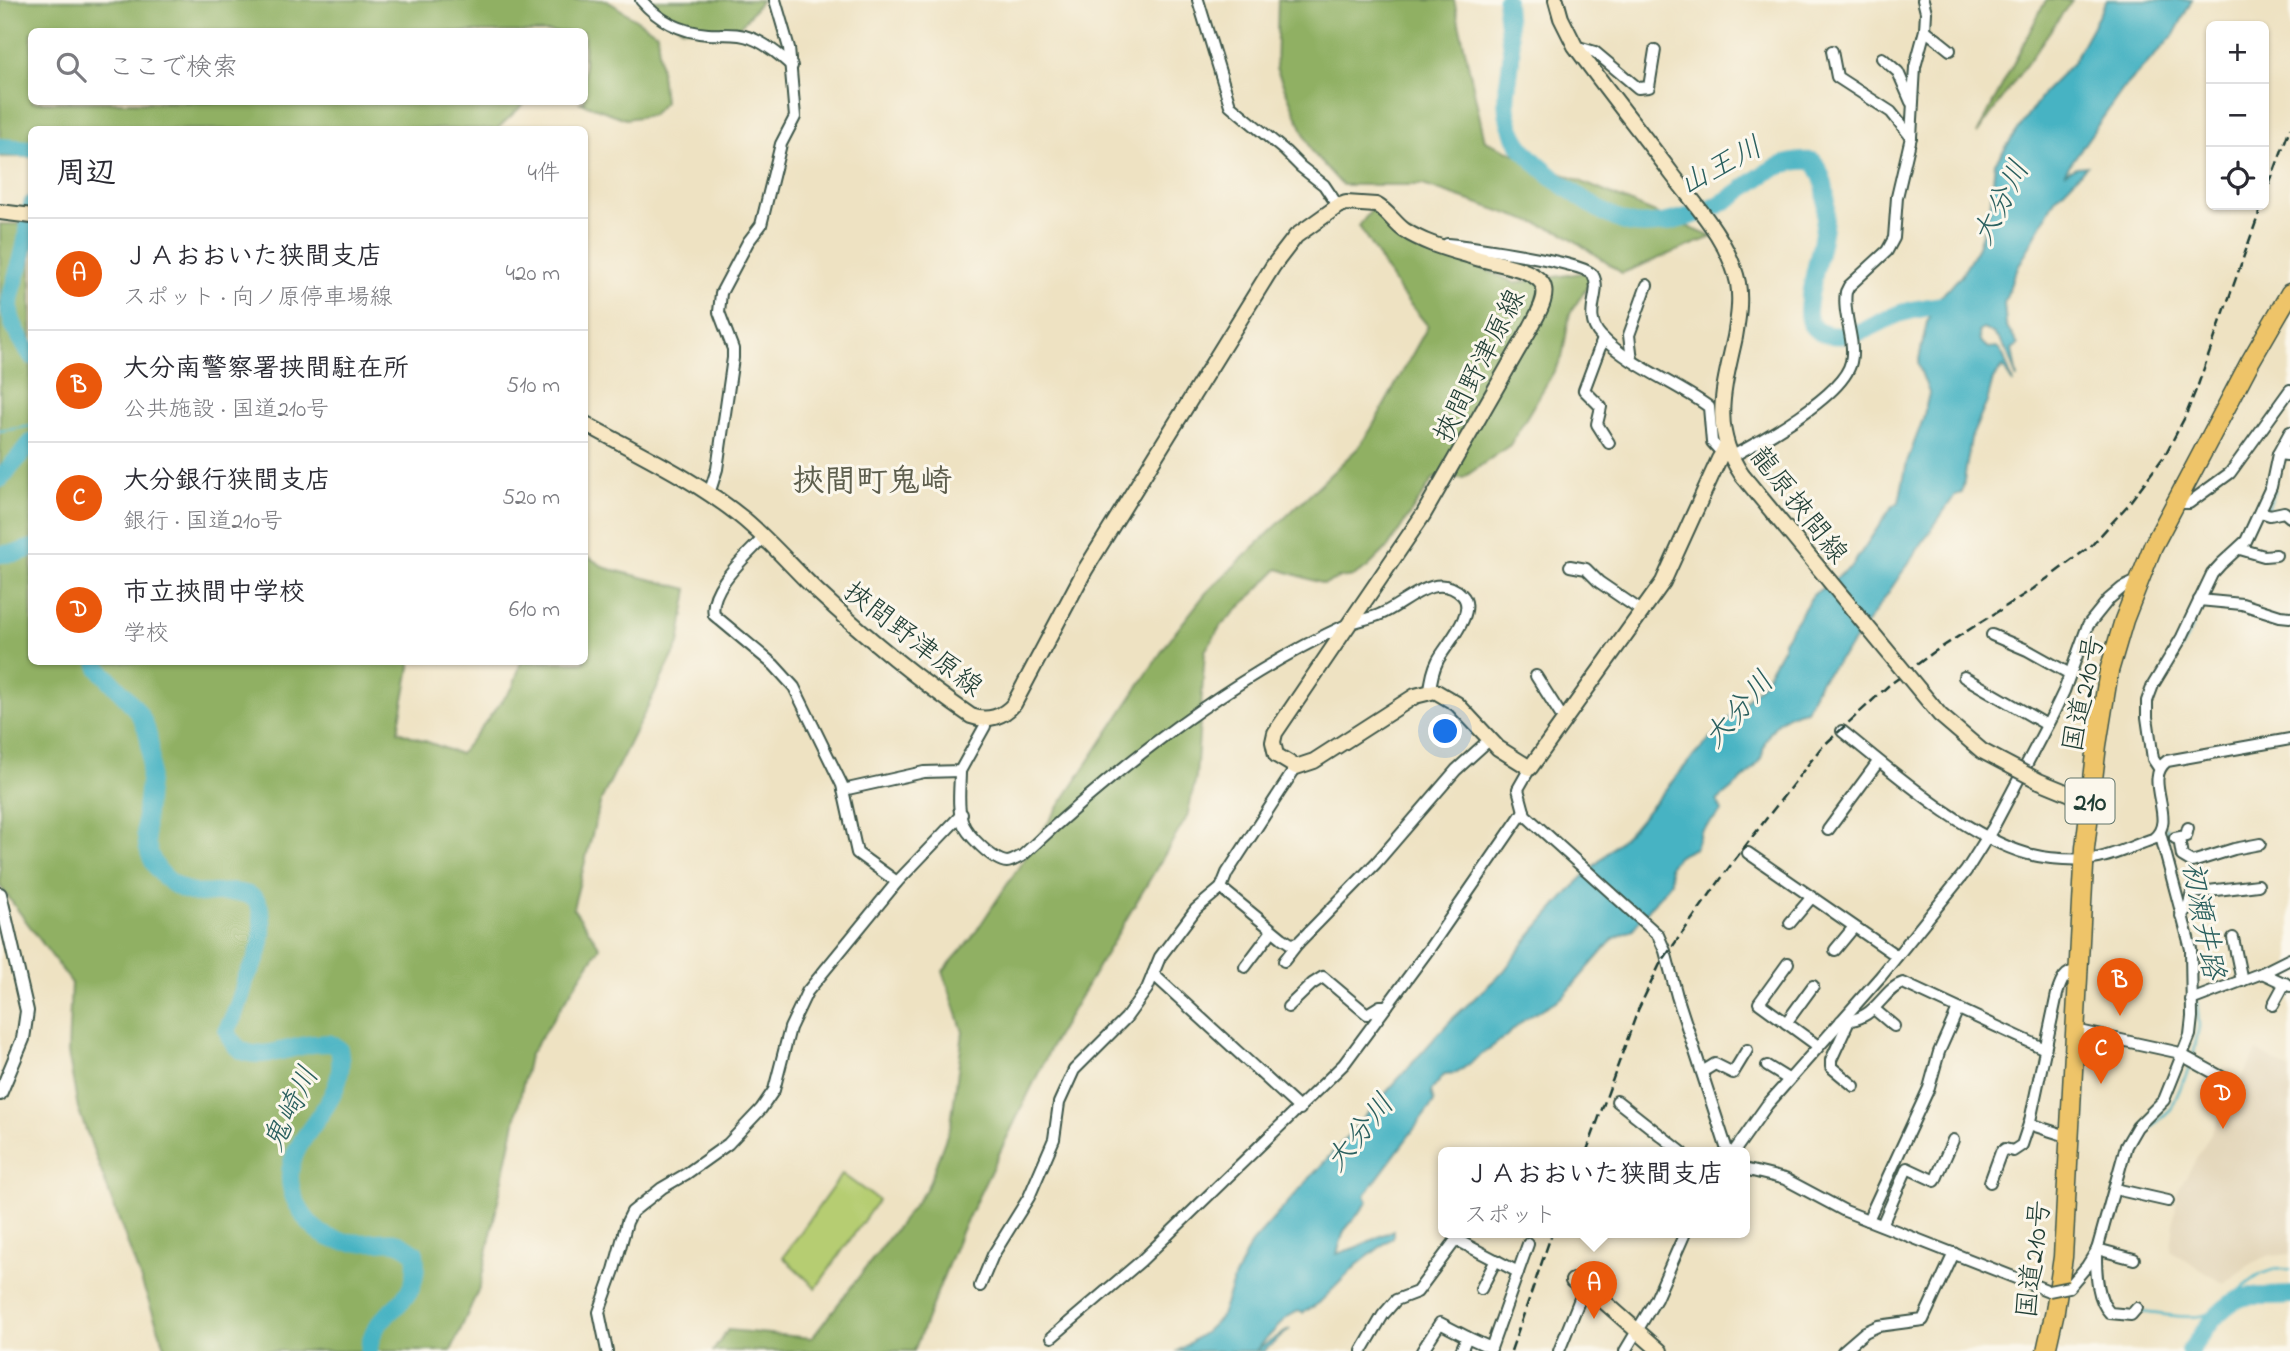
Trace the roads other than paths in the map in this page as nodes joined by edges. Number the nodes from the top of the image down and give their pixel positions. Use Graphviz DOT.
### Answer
graph roads {
  1 [pos="641,0"];
  2 [pos="775,0"];
  3 [pos="1198,0"];
  4 [pos="1556,0"];
  5 [pos="1923,0"];
  6 [pos="1925,30"];
  7 [pos="1575,46"];
  8 [pos="1655,50"];
  9 [pos="1950,50"];
  10 [pos="1832,51"];
  11 [pos="1882,58"];
  12 [pos="792,66"];
  13 [pos="1913,107"];
  14 [pos="1911,136"];
  15 [pos="1338,206"];
  16 [pos="0,212"];
  17 [pos="28,216"];
  18 [pos="1427,242"];
  19 [pos="1647,285"];
  20 [pos="2290,293"];
  21 [pos="1603,339"];
  22 [pos="1632,360"];
  23 [pos="2290,390"];
  24 [pos="588,425"];
  25 [pos="2290,432"];
  26 [pos="1609,443"];
  27 [pos="2290,451"];
  28 [pos="1727,452"];
  29 [pos="2278,454"];
  30 [pos="709,494"];
  31 [pos="2176,499"];
  32 [pos="2290,502"];
  33 [pos="2261,512"];
  34 [pos="2287,514"];
  35 [pos="764,537"];
  36 [pos="2240,549"];
  37 [pos="2276,555"];
  38 [pos="1570,566"];
  39 [pos="2137,581"];
  40 [pos="2199,600"];
  41 [pos="1643,612"];
  42 [pos="2290,617"];
  43 [pos="1348,624"];
  44 [pos="1992,635"];
  45 [pos="2070,674"];
  46 [pos="1536,676"];
  47 [pos="1964,677"];
  48 [pos="1430,691"];
  49 [pos="985,719"];
  50 [pos="1564,720"];
  51 [pos="2047,725"];
  52 [pos="1842,731"];
  53 [pos="2290,738"];
  54 [pos="1489,740"];
  55 [pos="1878,762"];
  56 [pos="1296,768"];
  57 [pos="1530,768"];
  58 [pos="2159,768"];
  59 [pos="960,771"];
  60 [pos="843,790"];
  61 [pos="2090,799"];
  62 [pos="1524,811"];
  63 [pos="961,814"];
  64 [pos="2188,828"];
  65 [pos="1828,830"];
  66 [pos="1988,836"];
  67 [pos="2161,836"];
  68 [pos="2179,838"];
  69 [pos="2260,844"];
  70 [pos="1748,853"];
  71 [pos="2085,859"];
  72 [pos="897,882"];
  73 [pos="2258,886"];
  74 [pos="1221,888"];
  75 [pos="0,894"];
  76 [pos="1811,898"];
  77 [pos="2181,916"];
  78 [pos="1790,923"];
  79 [pos="1853,927"];
  80 [pos="1272,931"];
  81 [pos="2233,938"];
  82 [pos="1298,943"];
  83 [pos="1835,950"];
  84 [pos="1896,956"];
  85 [pos="2290,958"];
  86 [pos="1284,961"];
  87 [pos="1788,963"];
  88 [pos="1245,967"];
  89 [pos="2078,971"];
  90 [pos="2262,973"];
  91 [pos="1153,974"];
  92 [pos="2242,981"];
  93 [pos="2288,984"];
  94 [pos="1813,986"];
  95 [pos="2191,1000"];
  96 [pos="2273,1005"];
  97 [pos="1387,1006"];
  98 [pos="1288,1007"];
  99 [pos="1874,1009"];
  100 [pos="1958,1009"];
  101 [pos="1845,1021"];
  102 [pos="1786,1023"];
  103 [pos="1894,1026"];
  104 [pos="2075,1030"];
  105 [pos="1818,1046"];
  106 [pos="2045,1049"];
  107 [pos="1747,1051"];
  108 [pos="2181,1055"];
  109 [pos="1767,1066"];
  110 [pos="1702,1072"];
  111 [pos="1788,1079"];
  112 [pos="2227,1080"];
  113 [pos="1854,1086"];
  114 [pos="0,1094"];
  115 [pos="1617,1101"];
  116 [pos="1300,1109"];
  117 [pos="2029,1124"];
  118 [pos="2070,1137"];
  119 [pos="1953,1140"];
  120 [pos="1676,1147"];
  121 [pos="1728,1147"];
  122 [pos="1735,1147"];
  123 [pos="1750,1170"];
  124 [pos="1990,1182"];
  125 [pos="2115,1189"];
  126 [pos="2168,1200"];
  127 [pos="1868,1220"];
  128 [pos="1882,1226"];
  129 [pos="1458,1238"];
  130 [pos="1462,1238"];
  131 [pos="1683,1238"];
  132 [pos="1528,1244"];
  133 [pos="2096,1251"];
  134 [pos="1955,1254"];
  135 [pos="2134,1259"];
  136 [pos="1496,1260"];
  137 [pos="1518,1272"];
  138 [pos="1579,1284"];
  139 [pos="980,1286"];
  140 [pos="1481,1289"];
  141 [pos="2137,1308"];
  142 [pos="1637,1331"];
  143 [pos="1052,1337"];
  144 [pos="1467,1337"];
  145 [pos="1491,1349"];
  146 [pos="607,1351"];
  147 [pos="1362,1351"];
  148 [pos="1422,1351"];
  149 [pos="1461,1351"];
  150 [pos="1559,1351"];
  151 [pos="1625,1351"];
  152 [pos="1660,1351"];
  153 [pos="1843,1351"];
  154 [pos="2046,1351"];
  1 -- 12 [label="street"];
  2 -- 12 [label="street"];
  3 -- 15 [label="street"];
  4 -- 7 [label="main road, 龍原挾間線"];
  5 -- 6 [label="street"];
  6 -- 9 [label="street"];
  6 -- 13 [label="street"];
  7 -- 8 [label="street"];
  7 -- 28 [label="main road, 龍原挾間線"];
  10 -- 14 [label="street"];
  11 -- 13 [label="street"];
  12 -- 30 [label="street"];
  13 -- 14 [label="street"];
  14 -- 28 [label="street"];
  15 -- 18 [label="main road, 挾間野津原線"];
  15 -- 49 [label="main road, 挾間野津原線"];
  16 -- 17 [label="main road"];
  18 -- 21 [label="street"];
  18 -- 43 [label="main road, 挾間野津原線"];
  19 -- 22 [label="street"];
  20 -- 31 [label="highway, 国道210号 / 210"];
  21 -- 22 [label="street"];
  21 -- 26 [label="street"];
  22 -- 28 [label="street"];
  23 -- 31 [label="street"];
  24 -- 30 [label="main road, 挾間野津原線"];
  25 -- 29 [label="street"];
  27 -- 29 [label="street"];
  28 -- 41 [label="main road"];
  28 -- 61 [label="main road, 龍原挾間線, bridge"];
  29 -- 33 [label="street"];
  30 -- 35 [label="main road, 挾間野津原線"];
  31 -- 39 [label="highway, 国道210号 / 210"];
  32 -- 34 [label="street"];
  33 -- 34 [label="street"];
  33 -- 36 [label="street"];
  35 -- 49 [label="main road, 挾間野津原線"];
  35 -- 60 [label="street"];
  36 -- 37 [label="street"];
  36 -- 40 [label="street"];
  38 -- 41 [label="street"];
  39 -- 45 [label="street"];
  39 -- 61 [label="highway, 国道210号 / 210"];
  40 -- 42 [label="street"];
  40 -- 58 [label="street"];
  41 -- 50 [label="main road"];
  43 -- 48 [label="street"];
  43 -- 56 [label="main road, 挾間野津原線"];
  43 -- 63 [label="street"];
  44 -- 45 [label="street"];
  45 -- 51 [label="street"];
  46 -- 50 [label="street"];
  47 -- 51 [label="street"];
  48 -- 54 [label="main road"];
  48 -- 56 [label="main road"];
  49 -- 59 [label="street"];
  50 -- 57 [label="main road"];
  51 -- 66 [label="street"];
  52 -- 55 [label="street"];
  53 -- 58 [label="street"];
  54 -- 57 [label="main road"];
  54 -- 82 [label="street"];
  55 -- 65 [label="street"];
  55 -- 66 [label="street"];
  56 -- 74 [label="street"];
  57 -- 62 [label="street"];
  58 -- 67 [label="street"];
  59 -- 60 [label="street"];
  59 -- 63 [label="street"];
  60 -- 72 [label="street"];
  61 -- 71 [label="highway, 国道210号 / 210"];
  62 -- 97 [label="street"];
  62 -- 110 [label="street"];
  63 -- 72 [label="street"];
  64 -- 68 [label="street"];
  66 -- 71 [label="street"];
  66 -- 84 [label="street"];
  67 -- 68 [label="street"];
  67 -- 71 [label="street"];
  67 -- 77 [label="street"];
  68 -- 69 [label="street"];
  70 -- 76 [label="street"];
  71 -- 89 [label="highway, 国道210号 / 210"];
  72 -- 146 [label="street"];
  73 -- 77 [label="street"];
  74 -- 80 [label="street"];
  74 -- 91 [label="street"];
  75 -- 114 [label="street"];
  76 -- 78 [label="street"];
  76 -- 79 [label="street"];
  77 -- 95 [label="street"];
  79 -- 83 [label="street"];
  79 -- 84 [label="street"];
  80 -- 82 [label="street"];
  80 -- 88 [label="street"];
  81 -- 92 [label="street"];
  82 -- 86 [label="street"];
  84 -- 101 [label="street"];
  85 -- 90 [label="street"];
  87 -- 102 [label="street"];
  89 -- 104 [label="highway, 国道210号 / 210"];
  89 -- 106 [label="street"];
  90 -- 92 [label="street"];
  90 -- 93 [label="street"];
  91 -- 116 [label="street"];
  91 -- 139 [label="street"];
  92 -- 95 [label="street"];
  93 -- 96 [label="street"];
  94 -- 102 [label="street"];
  95 -- 108 [label="street"];
  97 -- 98 [label="street"];
  97 -- 116 [label="street"];
  99 -- 100 [label="street"];
  99 -- 101 [label="street"];
  99 -- 103 [label="street"];
  100 -- 106 [label="street"];
  100 -- 127 [label="street"];
  101 -- 105 [label="street"];
  101 -- 113 [label="street"];
  102 -- 105 [label="street"];
  104 -- 108 [label="street"];
  104 -- 118 [label="highway, 国道210号 / 210"];
  105 -- 111 [label="street"];
  106 -- 117 [label="street"];
  107 -- 110 [label="street"];
  108 -- 112 [label="street"];
  108 -- 125 [label="street"];
  109 -- 111 [label="street"];
  110 -- 121 [label="street"];
  111 -- 122 [label="street"];
  115 -- 120 [label="street"];
  116 -- 143 [label="street"];
  117 -- 118 [label="street"];
  117 -- 124 [label="street"];
  118 -- 154 [label="highway, 国道210号 / 210"];
  119 -- 128 [label="street"];
  123 -- 127 [label="street"];
  125 -- 126 [label="street"];
  125 -- 133 [label="street"];
  127 -- 128 [label="street"];
  128 -- 134 [label="street"];
  129 -- 147 [label="street"];
  130 -- 136 [label="street"];
  131 -- 142 [label="street"];
  132 -- 137 [label="street"];
  133 -- 134 [label="street, bridge"];
  133 -- 135 [label="street"];
  133 -- 141 [label="street"];
  134 -- 153 [label="street"];
  136 -- 137 [label="street"];
  136 -- 140 [label="street"];
  137 -- 145 [label="street"];
  138 -- 142 [label="main road"];
  138 -- 150 [label="street"];
  142 -- 151 [label="street"];
  142 -- 152 [label="main road"];
  144 -- 145 [label="street"];
  144 -- 148 [label="street"];
  144 -- 149 [label="street"];
}
